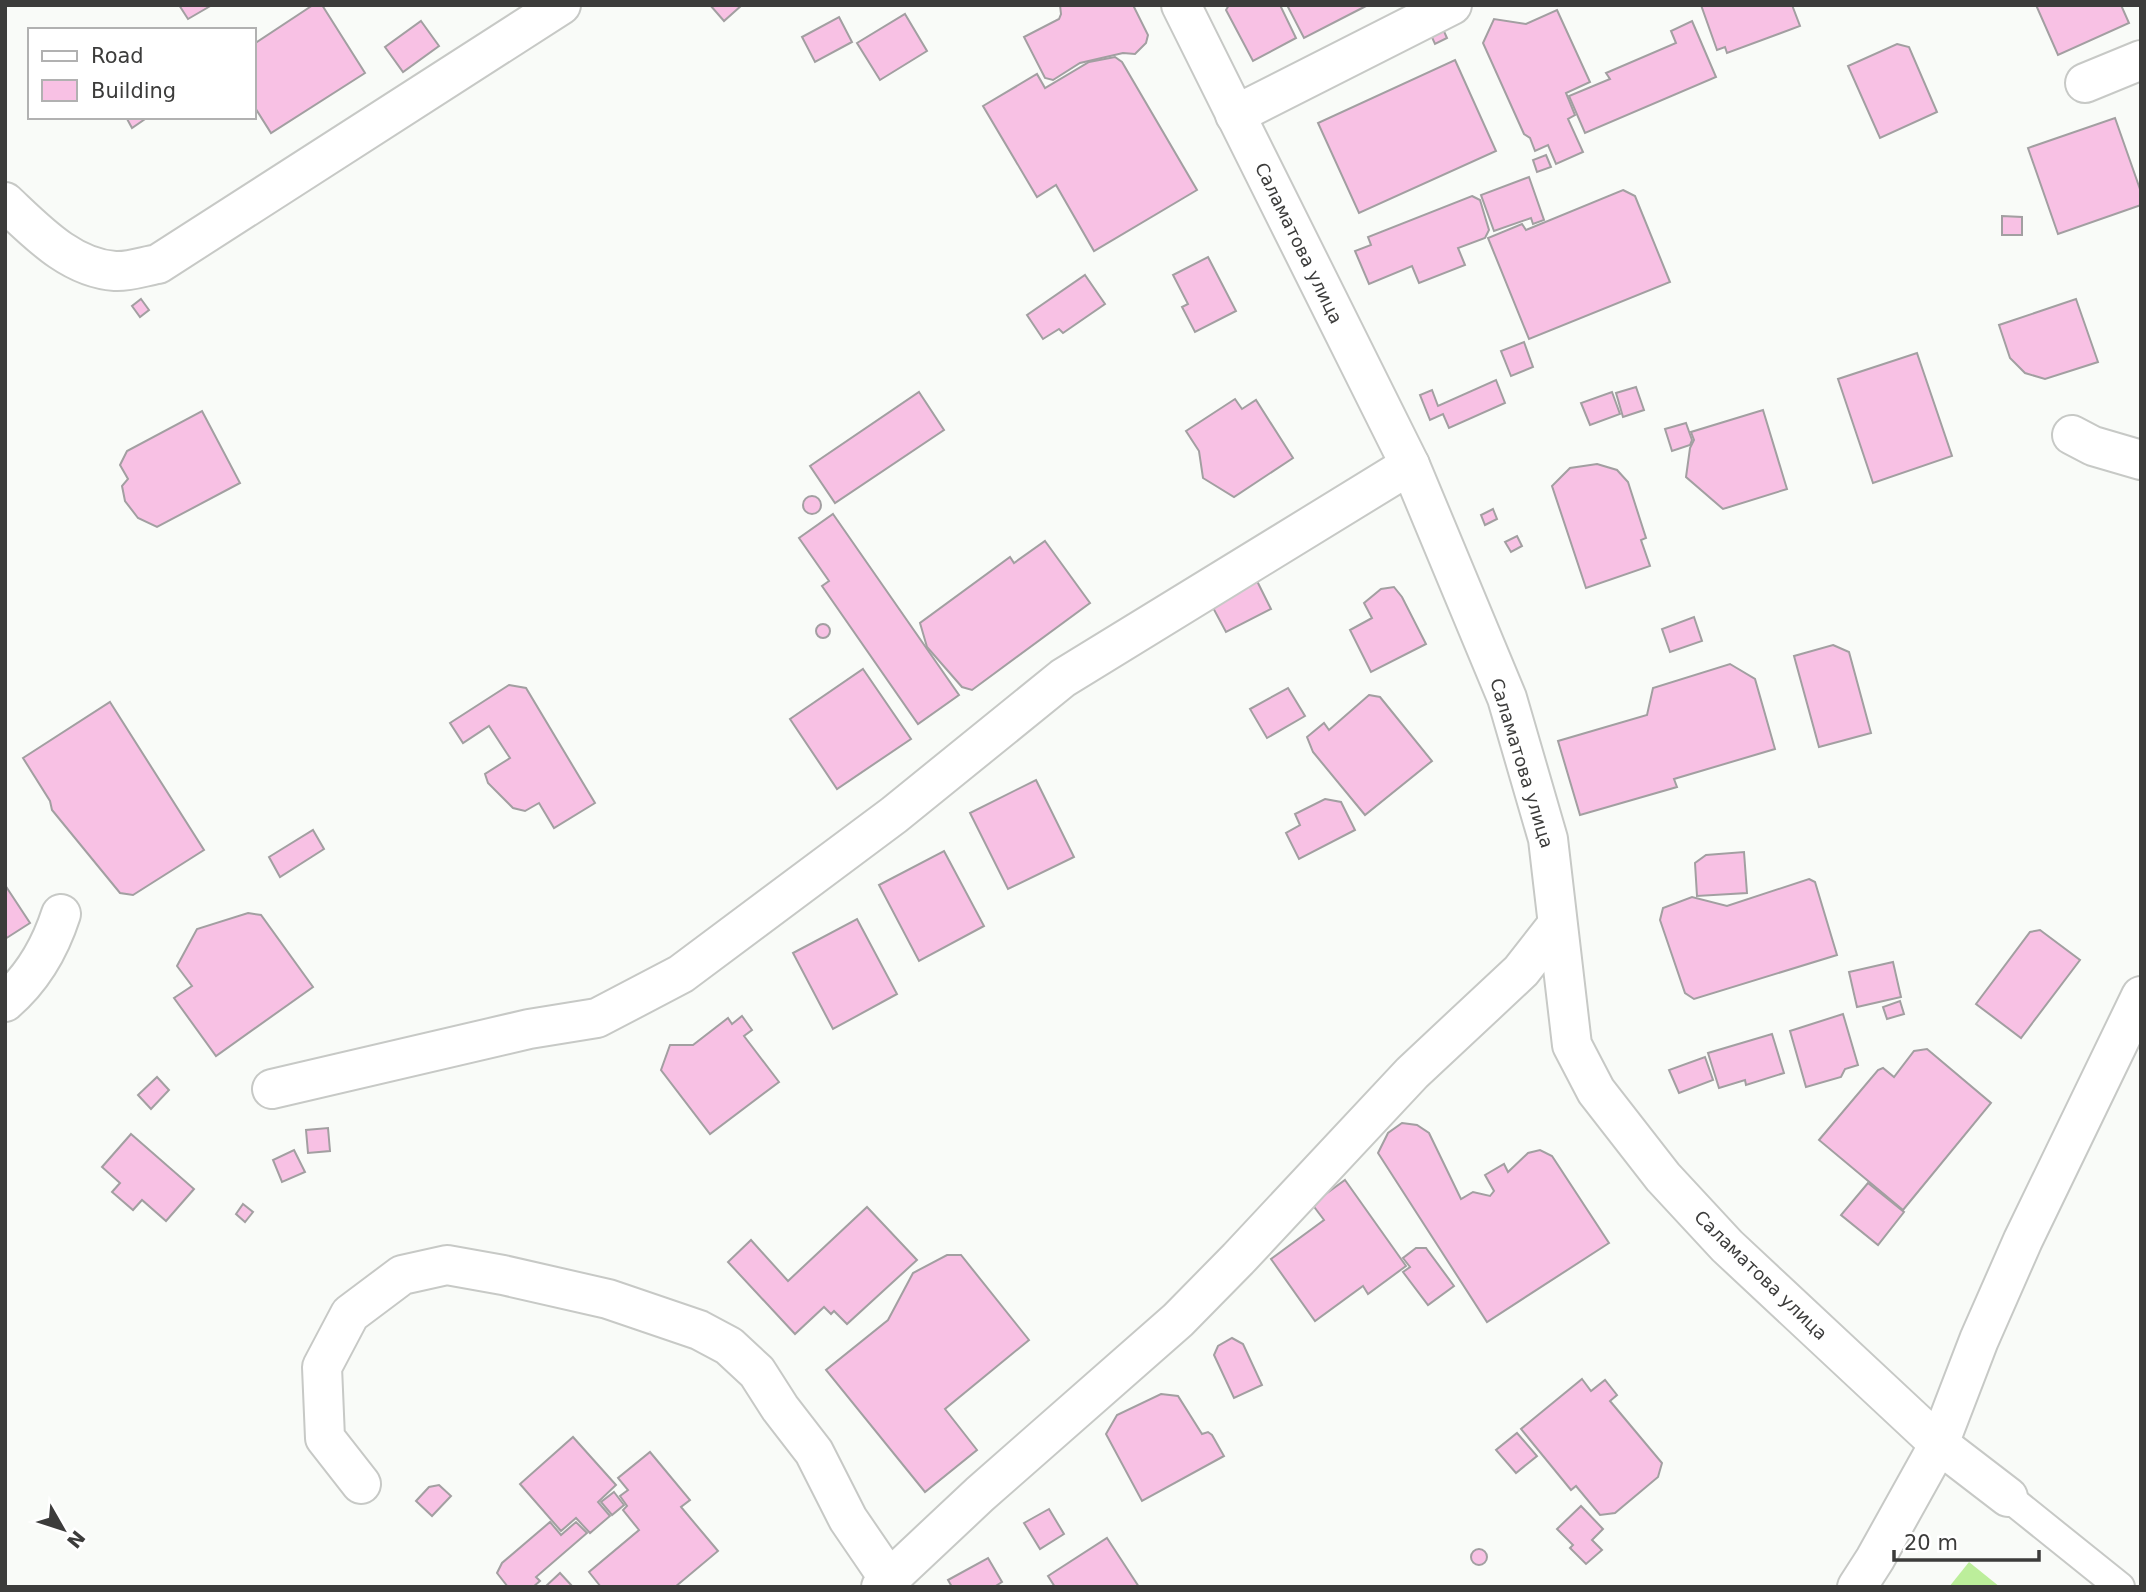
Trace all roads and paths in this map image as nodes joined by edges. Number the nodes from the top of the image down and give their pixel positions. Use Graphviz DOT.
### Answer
graph roads {
  1 [pos="561,5"];
  2 [pos="1181,5"];
  3 [pos="1452,5"];
  4 [pos="2141,60"];
  5 [pos="2085,83"];
  6 [pos="1235,115"];
  7 [pos="5,202"];
  8 [pos="2072,435"];
  9 [pos="2141,460"];
  10 [pos="1410,466"];
  11 [pos="61,914"];
  12 [pos="1557,925"];
  13 [pos="2141,996"];
  14 [pos="5,1002"];
  15 [pos="272,1089"];
  16 [pos="1938,1444"];
  17 [pos="361,1484"];
  18 [pos="2008,1497"];
  19 [pos="885,1583"];
  20 [pos="1857,1587"];
  21 [pos="2120,1587"];
  1 -- 7 [label="street"];
  2 -- 6 [label="street, Саламатова улица"];
  3 -- 6 [label="street"];
  4 -- 5 [label="street"];
  6 -- 10 [label="street, Саламатова улица"];
  8 -- 9 [label="street"];
  10 -- 12 [label="street, Саламатова улица"];
  10 -- 15 [label="street"];
  11 -- 14 [label="street"];
  12 -- 16 [label="street, Саламатова улица"];
  12 -- 19 [label="street"];
  13 -- 16 [label="street"];
  16 -- 18 [label="street, Саламатова улица"];
  16 -- 20 [label="street"];
  17 -- 19 [label="street"];
  18 -- 21 [label="lane"];
}
